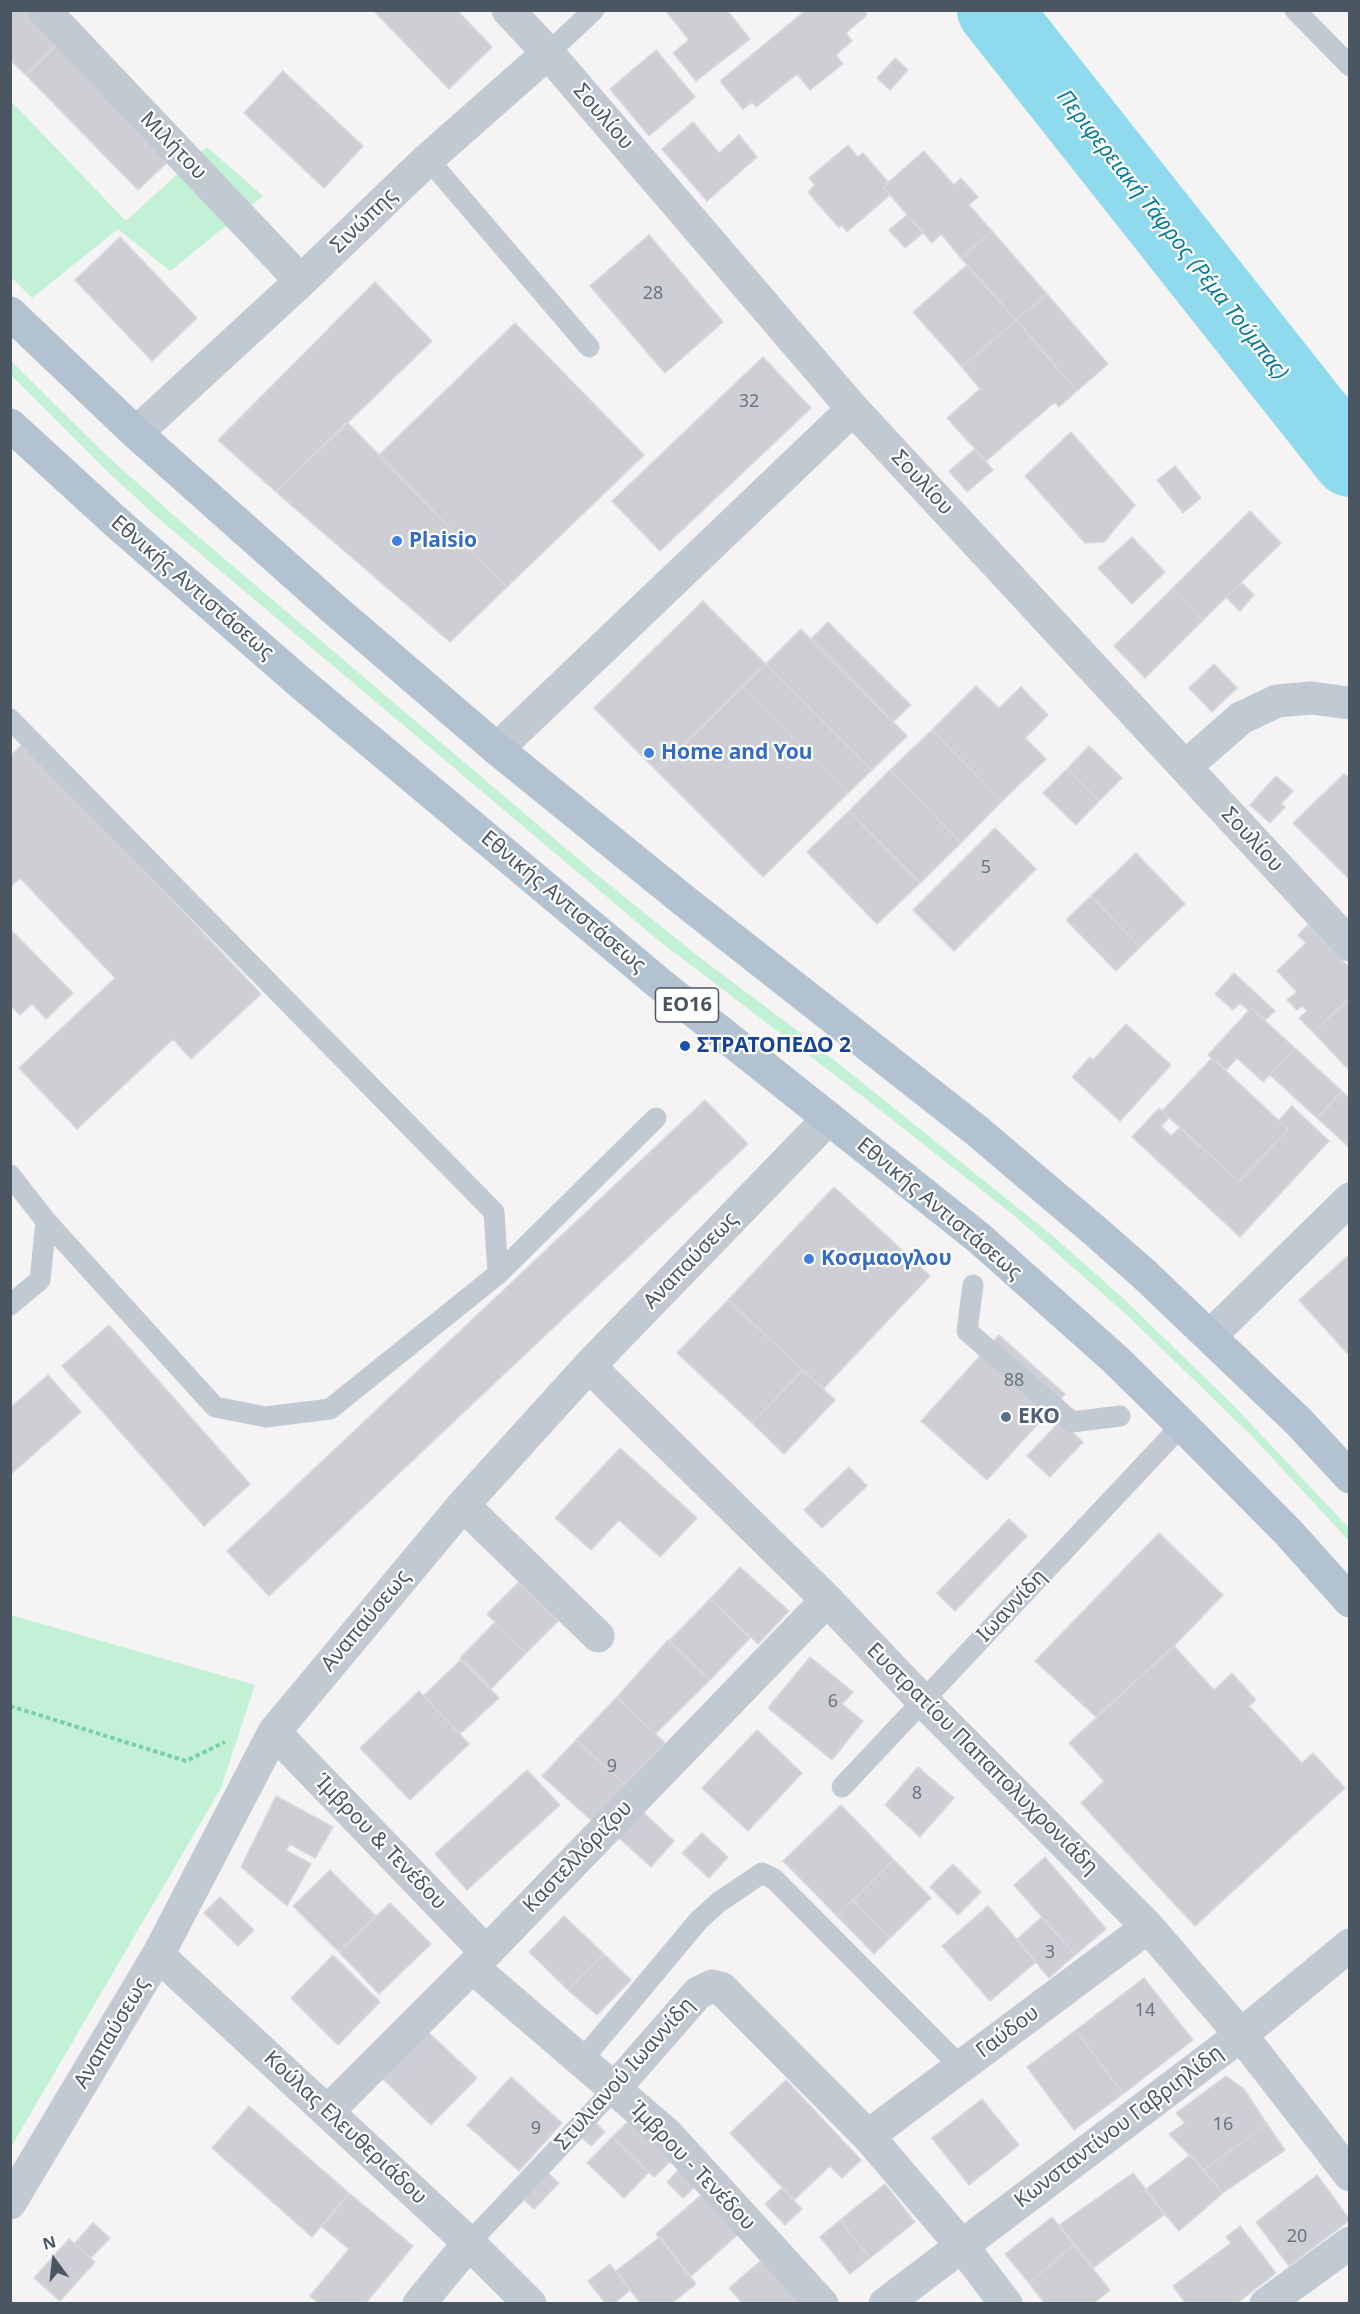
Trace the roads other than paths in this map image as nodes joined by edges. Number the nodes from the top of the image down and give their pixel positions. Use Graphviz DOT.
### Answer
graph roads {
  1 [pos="44,10"];
  2 [pos="508,10"];
  3 [pos="594,10"];
  4 [pos="1295,10"];
  5 [pos="548,53"];
  6 [pos="1350,66"];
  7 [pos="429,159"];
  8 [pos="302,281"];
  9 [pos="10,313"];
  10 [pos="589,347"];
  11 [pos="853,409"];
  12 [pos="10,424"];
  13 [pos="136,433"];
  14 [pos="1350,703"];
  15 [pos="10,719"];
  16 [pos="497,749"];
  17 [pos="1185,767"];
  18 [pos="1350,945"];
  19 [pos="656,1118"];
  20 [pos="829,1118"];
  21 [pos="10,1175"];
  22 [pos="1350,1199"];
  23 [pos="46,1221"];
  24 [pos="498,1274"];
  25 [pos="973,1285"];
  26 [pos="10,1305"];
  27 [pos="1210,1336"];
  28 [pos="589,1366"];
  29 [pos="1120,1416"];
  30 [pos="1182,1425"];
  31 [pos="1350,1477"];
  32 [pos="464,1505"];
  33 [pos="826,1600"];
  34 [pos="1350,1601"];
  35 [pos="598,1636"];
  36 [pos="923,1701"];
  37 [pos="274,1732"];
  38 [pos="842,1787"];
  39 [pos="1148,1927"];
  40 [pos="1350,1945"];
  41 [pos="158,1955"];
  42 [pos="479,1959"];
  43 [pos="1241,2035"];
  44 [pos="582,2060"];
  45 [pos="961,2067"];
  46 [pos="615,2088"];
  47 [pos="328,2111"];
  48 [pos="868,2136"];
  49 [pos="1350,2175"];
  50 [pos="10,2204"];
  51 [pos="469,2243"];
  52 [pos="1350,2243"];
  53 [pos="962,2246"];
  54 [pos="419,2304"];
  55 [pos="530,2304"];
  56 [pos="822,2304"];
  57 [pos="885,2304"];
  58 [pos="1006,2304"];
  59 [pos="1266,2304"];
  1 -- 8 [label="street, Μιλήτου"];
  2 -- 5 [label="street, Σουλίου"];
  3 -- 5 [label="lane, Σινώπης"];
  4 -- 6 [label="lane"];
  5 -- 7 [label="street, Σινώπης"];
  5 -- 11 [label="street, Σουλίου"];
  7 -- 8 [label="street, Σινώπης"];
  7 -- 10 [label="lane"];
  8 -- 13 [label="street, Σινώπης"];
  9 -- 13 [label="main road"];
  11 -- 16 [label="street"];
  11 -- 17 [label="street, Σουλίου"];
  12 -- 20 [label="main road, Εθνικής Αντιστάσεως / ΕΟ16"];
  13 -- 16 [label="main road"];
  14 -- 17 [label="street"];
  15 -- 24 [label="lane"];
  16 -- 27 [label="main road"];
  17 -- 18 [label="street, Σουλίου"];
  19 -- 24 [label="lane"];
  20 -- 28 [label="street, Αναπαύσεως"];
  20 -- 30 [label="main road, Εθνικής Αντιστάσεως / ΕΟ16"];
  21 -- 23 [label="lane"];
  22 -- 27 [label="street"];
  23 -- 24 [label="lane"];
  23 -- 26 [label="lane"];
  25 -- 29 [label="lane"];
  27 -- 31 [label="main road"];
  28 -- 32 [label="street, Αναπαύσεως"];
  28 -- 33 [label="street, Ευστρατίου Παπαπολυχρονιάδη"];
  30 -- 34 [label="main road, Εθνικής Αντιστάσεως / ΕΟ16"];
  30 -- 36 [label="lane, Ιωαννίδη"];
  32 -- 35 [label="street"];
  32 -- 37 [label="street, Αναπαύσεως"];
  33 -- 36 [label="street, Ευστρατίου Παπαπολυχρονιάδη"];
  33 -- 42 [label="street, Καστελλόριζου"];
  36 -- 38 [label="lane, Ιωαννίδη"];
  36 -- 39 [label="street, Ευστρατίου Παπαπολυχρονιάδη"];
  37 -- 41 [label="street, Αναπαύσεως"];
  37 -- 42 [label="street, Ίμβρου & Τενέδου"];
  39 -- 43 [label="street, Ευστρατίου Παπαπολυχρονιάδη"];
  39 -- 45 [label="street, Γαύδου"];
  40 -- 43 [label="street, Κωνσταντίνου Γαβριηλίδη"];
  41 -- 47 [label="street, Κούλας Ελευθεριάδου"];
  41 -- 50 [label="street, Αναπαύσεως"];
  42 -- 44 [label="street, Ίμβρου - Τενέδου"];
  42 -- 47 [label="street, Καστελλόριζου"];
  43 -- 49 [label="street, Ευστρατίου Παπαπολυχρονιάδη"];
  43 -- 53 [label="street, Κωνσταντίνου Γαβριηλίδη"];
  44 -- 45 [label="lane"];
  44 -- 46 [label="street, Ίμβρου - Τενέδου"];
  45 -- 48 [label="street, Γαύδου"];
  46 -- 48 [label="street, Στυλιανού Ιωαννίδη"];
  46 -- 51 [label="lane, Στυλιανού Ιωαννίδη"];
  46 -- 56 [label="street, Ίμβρου - Τενέδου"];
  47 -- 51 [label="street, Κούλας Ελευθεριάδου"];
  48 -- 53 [label="street, Στυλιανού Ιωαννίδη"];
  51 -- 54 [label="street, Στυλιανού Ιωαννίδη"];
  51 -- 55 [label="street, Κούλας Ελευθεριάδου"];
  52 -- 59 [label="street"];
  53 -- 57 [label="street, Κωνσταντίνου Γαβριηλίδη"];
  53 -- 58 [label="street, Στυλιανού Ιωαννίδη"];
}
